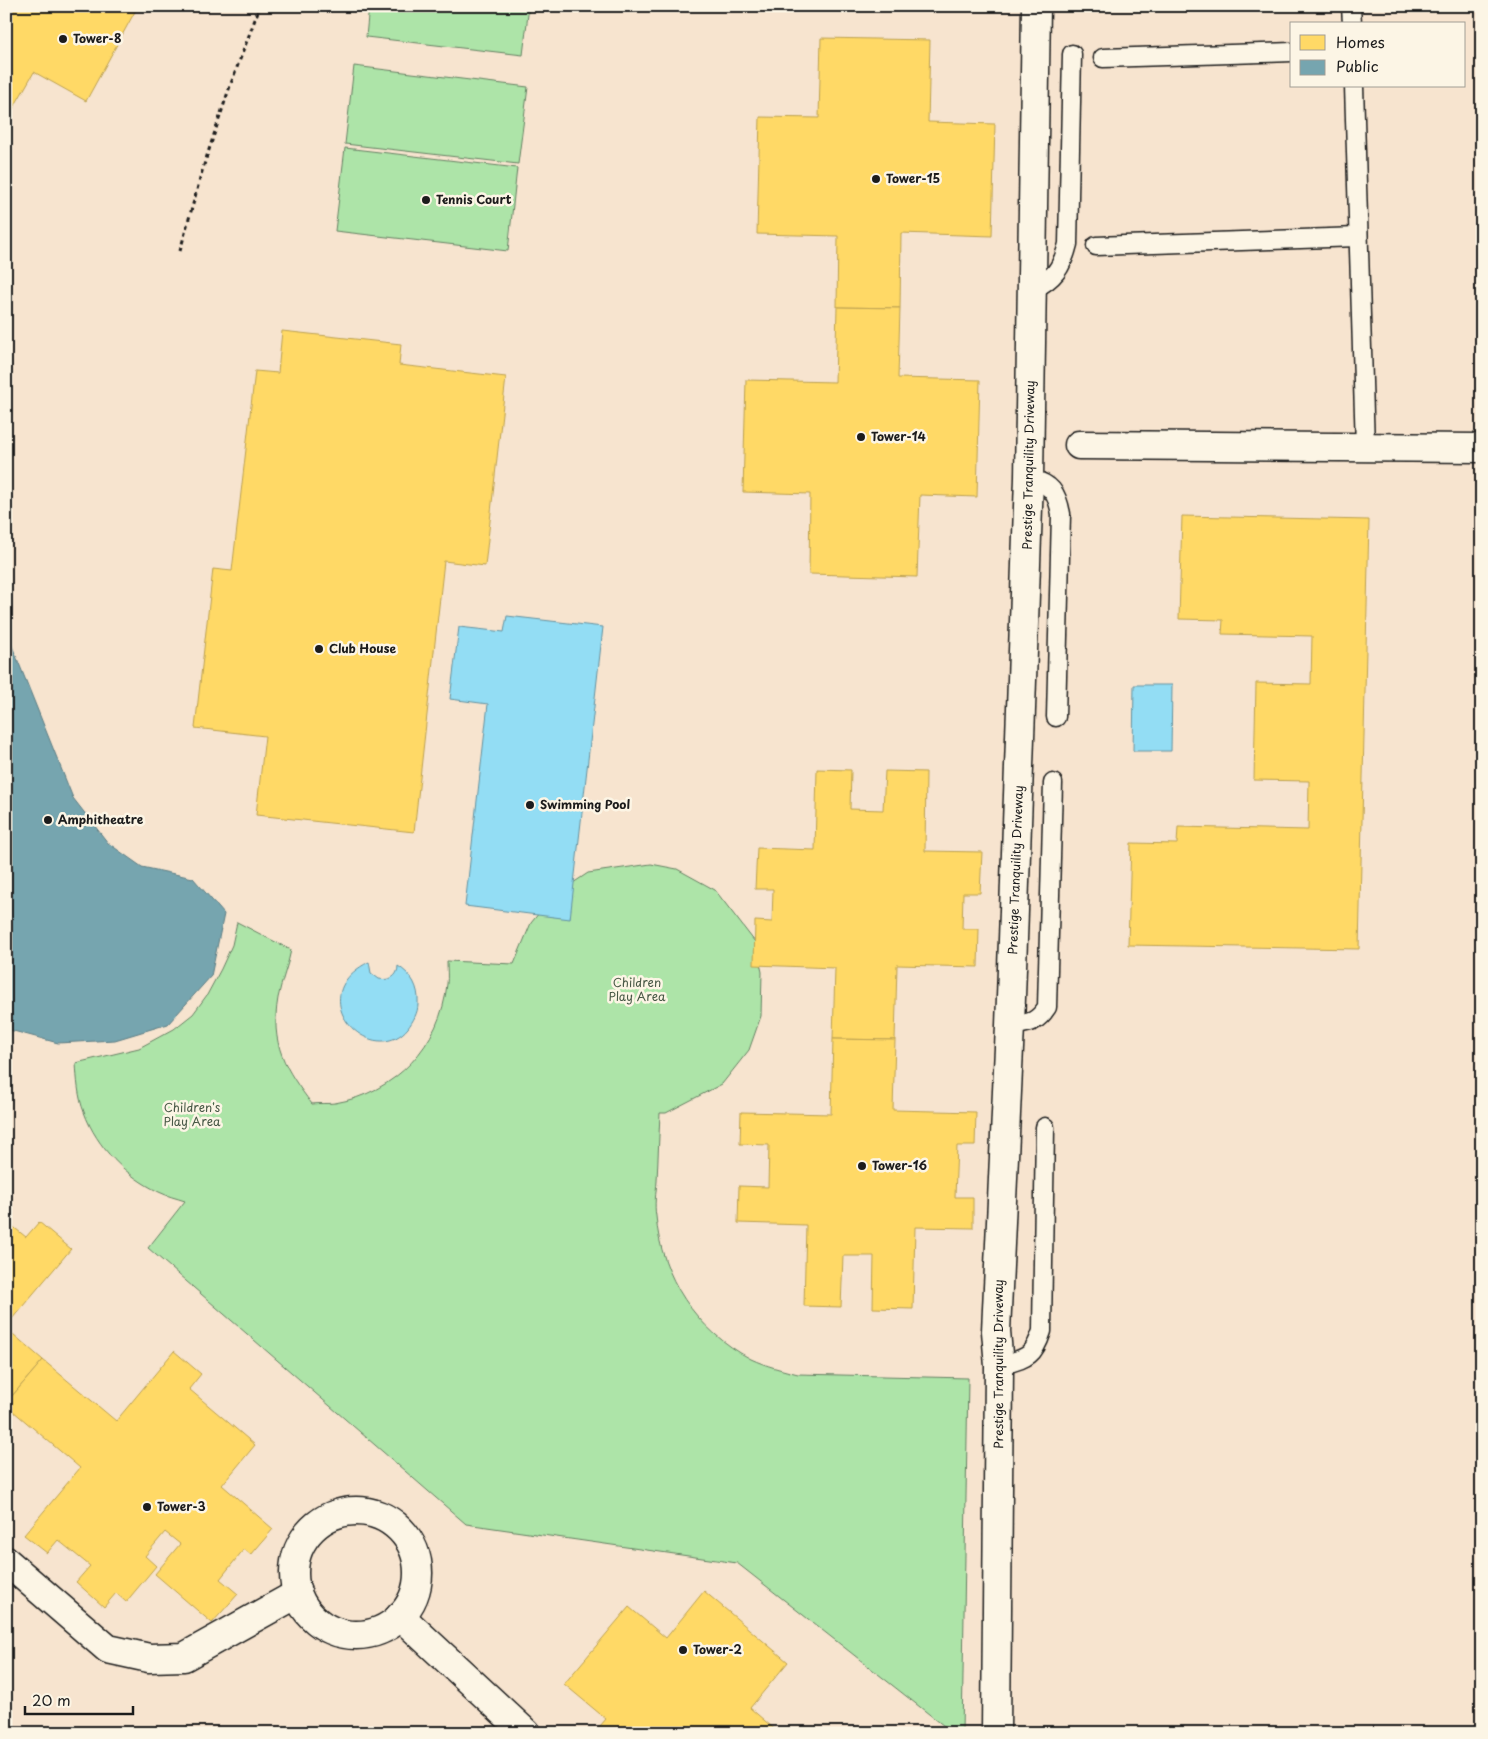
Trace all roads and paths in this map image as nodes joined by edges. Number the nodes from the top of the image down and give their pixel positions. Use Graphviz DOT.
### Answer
graph roads {
  1 [pos="260,6"];
  2 [pos="1036,6"];
  3 [pos="1351,6"];
  4 [pos="1352,22"];
  5 [pos="1290,52"];
  6 [pos="1072,54"];
  7 [pos="1103,58"];
  8 [pos="1354,88"];
  9 [pos="1358,237"];
  10 [pos="1096,246"];
  11 [pos="180,251"];
  12 [pos="1032,290"];
  13 [pos="1079,445"];
  14 [pos="1365,447"];
  15 [pos="1482,448"];
  16 [pos="1029,478"];
  17 [pos="1056,717"];
  18 [pos="1053,783"];
  19 [pos="1010,1026"];
  20 [pos="1045,1127"];
  21 [pos="999,1366"];
  22 [pos="6,1561"];
  23 [pos="297,1594"];
  24 [pos="400,1616"];
  25 [pos="526,1733"];
  26 [pos="996,1733"];
  1 -- 11 [label="path"];
  2 -- 12 [label="street, Prestige Tranquility Driveway"];
  3 -- 4 [label="lane"];
  5 -- 7 [label="lane"];
  6 -- 12 [label="lane"];
  8 -- 9 [label="lane"];
  9 -- 10 [label="lane"];
  9 -- 14 [label="lane"];
  12 -- 16 [label="street, Prestige Tranquility Driveway"];
  13 -- 14 [label="street"];
  14 -- 15 [label="street"];
  16 -- 17 [label="lane"];
  16 -- 19 [label="street, Prestige Tranquility Driveway"];
  18 -- 19 [label="lane"];
  19 -- 21 [label="street, Prestige Tranquility Driveway"];
  20 -- 21 [label="lane"];
  21 -- 26 [label="street, Prestige Tranquility Driveway"];
  22 -- 23 [label="street"];
  23 -- 24 [label="street"];
  23 -- 24 [label="street"];
  24 -- 25 [label="street"];
}
